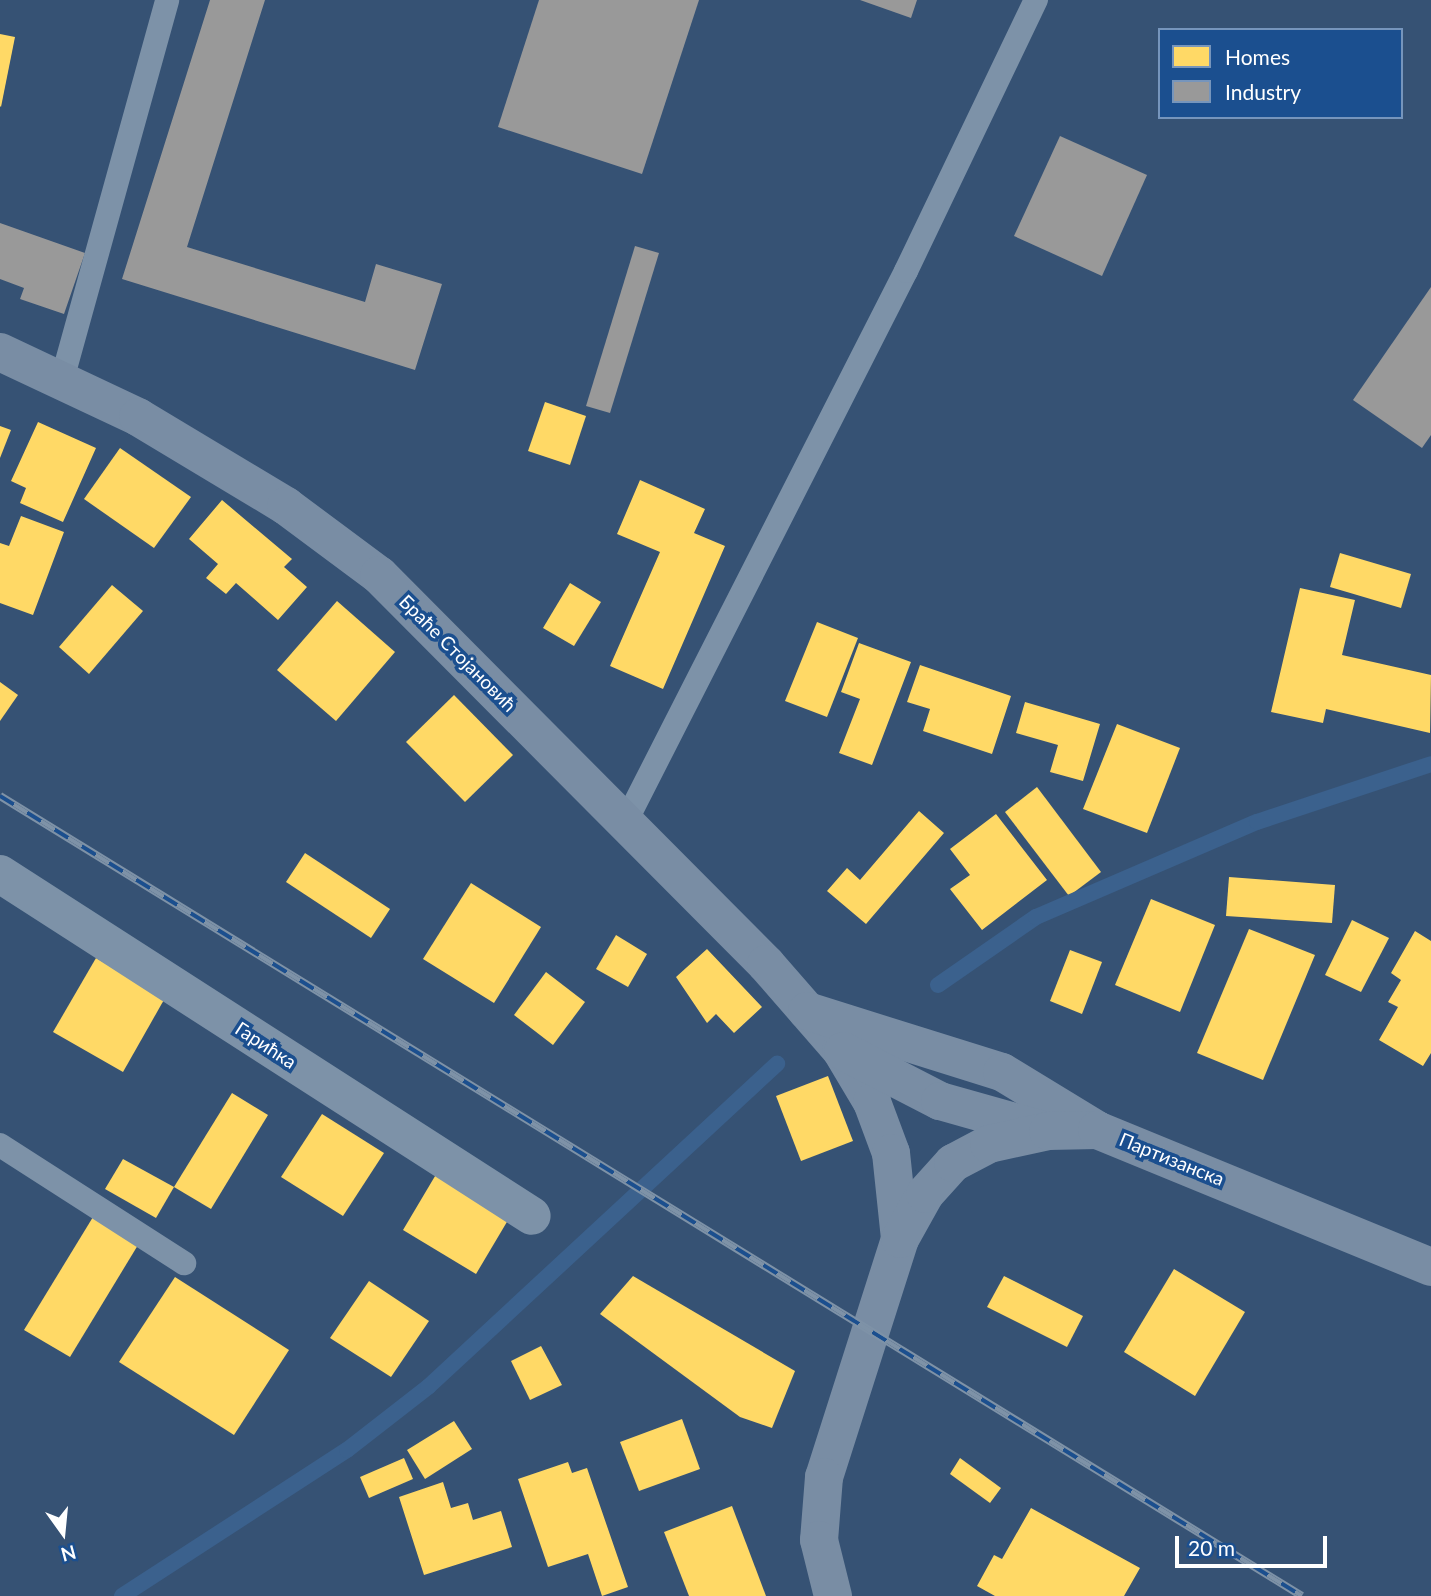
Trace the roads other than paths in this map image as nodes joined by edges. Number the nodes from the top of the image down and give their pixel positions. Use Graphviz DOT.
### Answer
graph roads {
  1 [pos="167,0"];
  2 [pos="1036,0"];
  3 [pos="0,352"];
  4 [pos="63,376"];
  5 [pos="626,821"];
  6 [pos="1,877"];
  7 [pos="807,1011"];
  8 [pos="841,1050"];
  9 [pos="1097,1130"];
  10 [pos="1048,1131"];
  11 [pos="0,1145"];
  12 [pos="532,1216"];
  13 [pos="900,1239"];
  14 [pos="184,1263"];
  15 [pos="1431,1268"];
  16 [pos="833,1596"];
  1 -- 4 [label="lane"];
  2 -- 5 [label="lane"];
  3 -- 4 [label="main road, Браће Стојановић"];
  4 -- 5 [label="main road, Браће Стојановић"];
  5 -- 7 [label="main road, Браће Стојановић"];
  6 -- 12 [label="street, Гарићка"];
  7 -- 8 [label="main road, Браће Стојановић"];
  7 -- 9 [label="main road"];
  8 -- 10 [label="main road, Браће Стојановић"];
  8 -- 13 [label="main road, Браће Стојановић"];
  9 -- 10 [label="main road, Партизанска"];
  9 -- 15 [label="main road, Партизанска"];
  10 -- 13 [label="main road, Партизанска"];
  11 -- 14 [label="lane"];
  13 -- 16 [label="main road, Браће Стојановић"];
}
